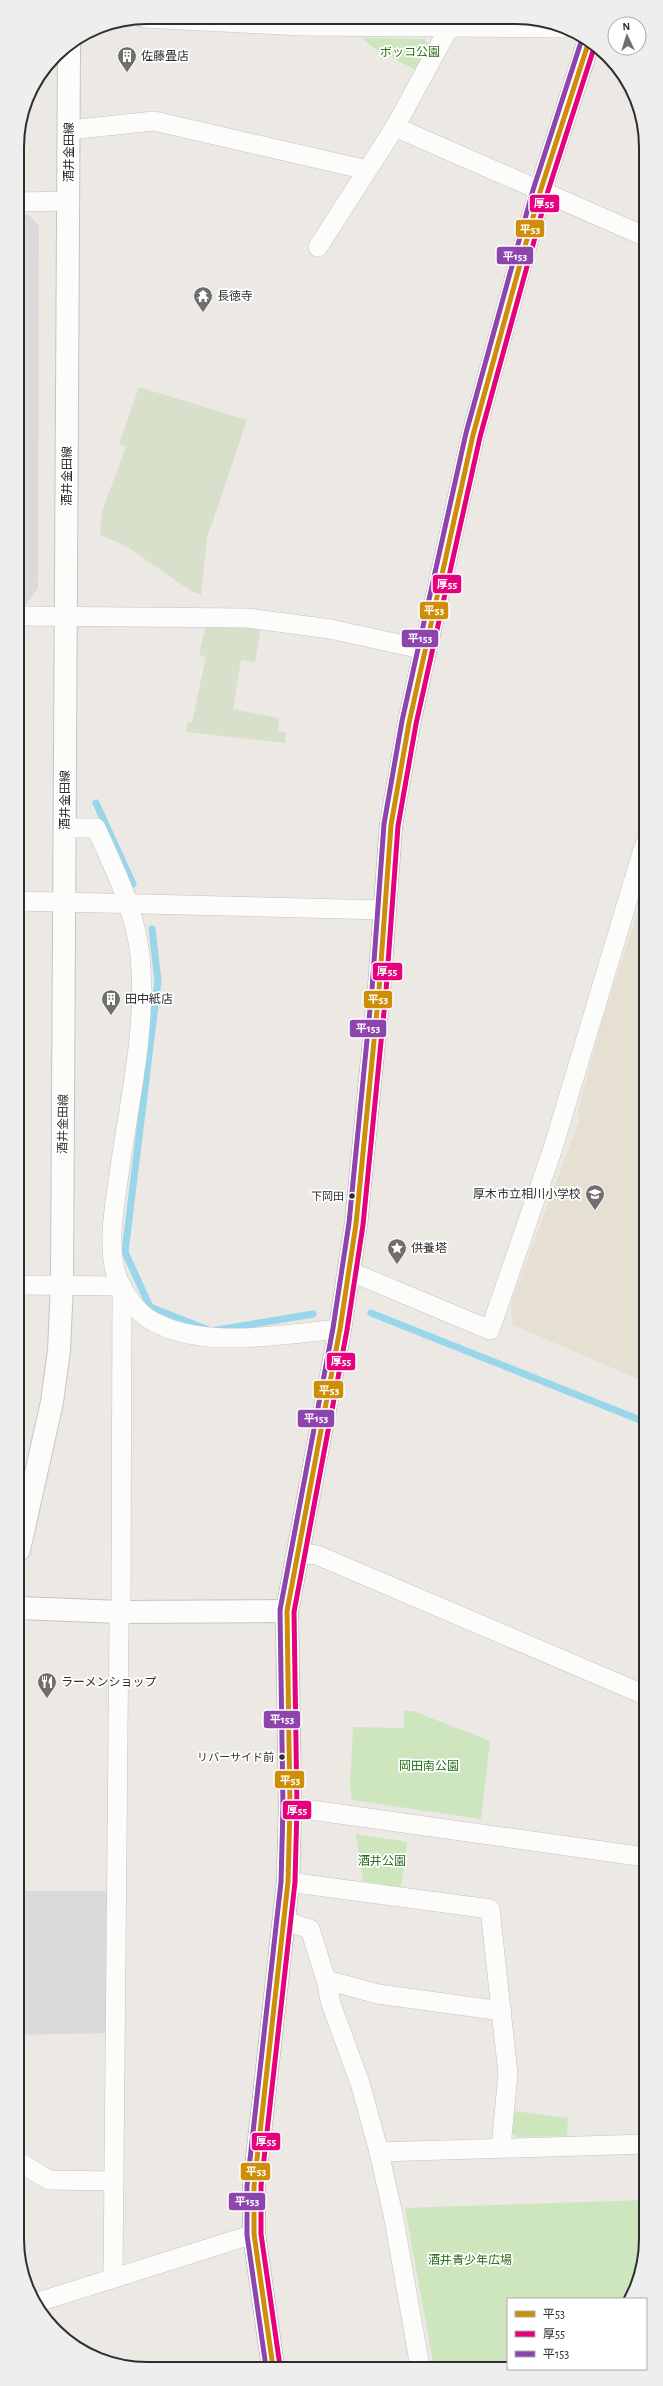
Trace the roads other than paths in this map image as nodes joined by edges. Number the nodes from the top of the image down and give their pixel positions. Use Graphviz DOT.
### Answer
graph roads {
  1 [pos="262,24"];
  2 [pos="450,26"];
  3 [pos="545,28"];
  4 [pos="588,48"];
  5 [pos="69,52"];
  6 [pos="395,127"];
  7 [pos="69,130"];
  8 [pos="367,170"];
  9 [pos="540,192"];
  10 [pos="68,201"];
  11 [pos="24,202"];
  12 [pos="639,234"];
  13 [pos="318,247"];
  14 [pos="66,615"];
  15 [pos="24,616"];
  16 [pos="426,650"];
  17 [pos="65,828"];
  18 [pos="639,863"];
  19 [pos="24,901"];
  20 [pos="65,902"];
  21 [pos="130,904"];
  22 [pos="384,910"];
  23 [pos="350,1271"];
  24 [pos="62,1284"];
  25 [pos="24,1285"];
  26 [pos="122,1286"];
  27 [pos="340,1325"];
  28 [pos="24,1528"];
  29 [pos="297,1553"];
  30 [pos="24,1608"];
  31 [pos="121,1612"];
  32 [pos="287,1612"];
  33 [pos="639,1692"];
  34 [pos="290,1807"];
  35 [pos="639,1856"];
  36 [pos="288,1882"];
  37 [pos="285,1920"];
  38 [pos="326,1980"];
  39 [pos="502,2011"];
  40 [pos="639,2144"];
  41 [pos="501,2147"];
  42 [pos="380,2152"];
  43 [pos="24,2165"];
  44 [pos="114,2181"];
  45 [pos="254,2234"];
  46 [pos="113,2278"];
  47 [pos="42,2301"];
  48 [pos="272,2362"];
  49 [pos="419,2362"];
  1 -- 2 [label="street"];
  2 -- 3 [label="street"];
  2 -- 6 [label="street"];
  4 -- 9 [label="street"];
  5 -- 7 [label="street, 酒井金田線"];
  6 -- 8 [label="street"];
  6 -- 9 [label="street"];
  7 -- 8 [label="street"];
  7 -- 10 [label="street, 酒井金田線"];
  8 -- 13 [label="street"];
  9 -- 12 [label="street"];
  9 -- 16 [label="street"];
  10 -- 11 [label="street"];
  10 -- 14 [label="street, 酒井金田線"];
  14 -- 15 [label="street"];
  14 -- 16 [label="street"];
  14 -- 17 [label="street, 酒井金田線"];
  16 -- 22 [label="street"];
  17 -- 20 [label="street, 酒井金田線"];
  17 -- 21 [label="street"];
  18 -- 23 [label="street"];
  19 -- 20 [label="street"];
  20 -- 21 [label="street"];
  20 -- 24 [label="street, 酒井金田線"];
  21 -- 22 [label="street"];
  21 -- 26 [label="street"];
  22 -- 23 [label="street"];
  23 -- 27 [label="street"];
  24 -- 25 [label="street"];
  24 -- 26 [label="street"];
  24 -- 28 [label="street, 酒井金田線"];
  26 -- 27 [label="street"];
  26 -- 31 [label="street"];
  27 -- 29 [label="street"];
  29 -- 32 [label="street"];
  29 -- 33 [label="street"];
  30 -- 31 [label="street"];
  31 -- 32 [label="street"];
  31 -- 44 [label="street"];
  32 -- 34 [label="street"];
  34 -- 35 [label="street"];
  34 -- 36 [label="street"];
  36 -- 37 [label="street"];
  36 -- 39 [label="street"];
  37 -- 38 [label="street"];
  37 -- 45 [label="street"];
  38 -- 39 [label="street"];
  38 -- 42 [label="street"];
  39 -- 41 [label="street"];
  40 -- 41 [label="street"];
  41 -- 42 [label="street"];
  42 -- 49 [label="street"];
  43 -- 44 [label="street"];
  44 -- 46 [label="street"];
  45 -- 46 [label="street"];
  45 -- 48 [label="street"];
  46 -- 47 [label="street"];
}
